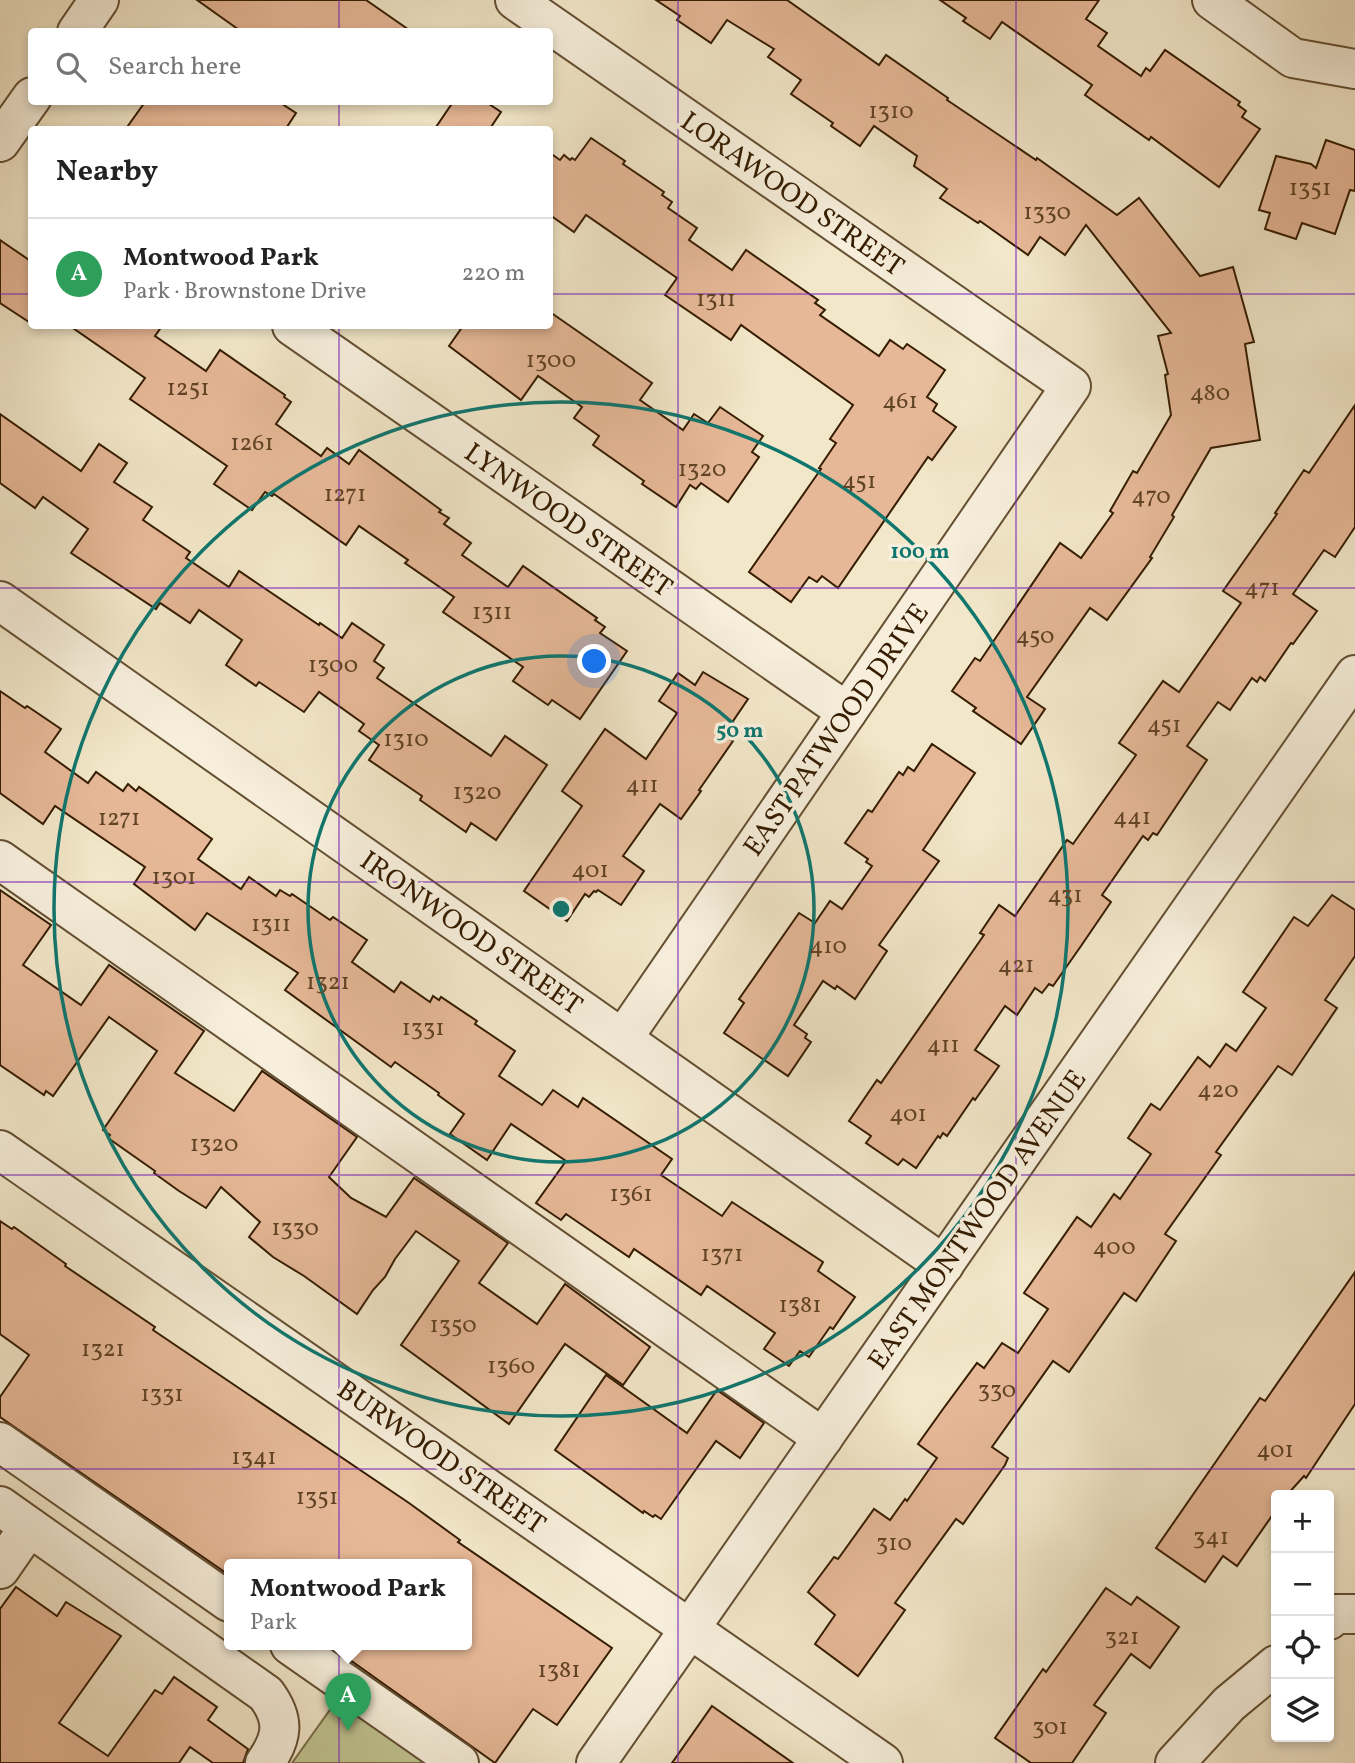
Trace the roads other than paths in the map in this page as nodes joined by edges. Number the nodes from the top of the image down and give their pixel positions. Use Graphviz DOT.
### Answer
graph roads {
  1 [pos="99,0"];
  2 [pos="515,0"];
  3 [pos="1212,0"];
  4 [pos="80,28"];
  5 [pos="1355,69"];
  6 [pos="28,105"];
  7 [pos="14,138"];
  8 [pos="296,329"];
  9 [pos="1071,386"];
  10 [pos="0,601"];
  11 [pos="1355,675"];
  12 [pos="847,712"];
  13 [pos="0,860"];
  14 [pos="622,1038"];
  15 [pos="0,1150"];
  16 [pos="944,1265"];
  17 [pos="823,1438"];
  18 [pos="0,1442"];
  19 [pos="15,1516"];
  20 [pos="0,1569"];
  21 [pos="224,1599"];
  22 [pos="690,1629"];
  23 [pos="297,1650"];
  24 [pos="1271,1669"];
  25 [pos="265,1763"];
  26 [pos="458,1763"];
  27 [pos="596,1763"];
  28 [pos="883,1763"];
  29 [pos="1175,1763"];
  1 -- 4 [label="street"];
  2 -- 9 [label="street, LORAWOOD STREET"];
  3 -- 5 [label="street"];
  6 -- 7 [label="street"];
  8 -- 12 [label="street, LYNWOOD STREET"];
  9 -- 12 [label="street, EAST PATWOOD DRIVE"];
  10 -- 14 [label="street, IRONWOOD STREET"];
  11 -- 16 [label="street, EAST MONTWOOD AVENUE"];
  12 -- 14 [label="street, EAST PATWOOD DRIVE"];
  13 -- 17 [label="street"];
  14 -- 16 [label="street, IRONWOOD STREET"];
  15 -- 22 [label="street, BURWOOD STREET"];
  16 -- 17 [label="street, EAST MONTWOOD AVENUE"];
  17 -- 22 [label="street, EAST MONTWOOD AVENUE"];
  18 -- 21 [label="street"];
  19 -- 20 [label="street"];
  19 -- 25 [label="street"];
  22 -- 27 [label="street, EAST MONTWOOD AVENUE"];
  22 -- 28 [label="street, BURWOOD STREET"];
  23 -- 26 [label="street"];
  24 -- 29 [label="street"];
}
